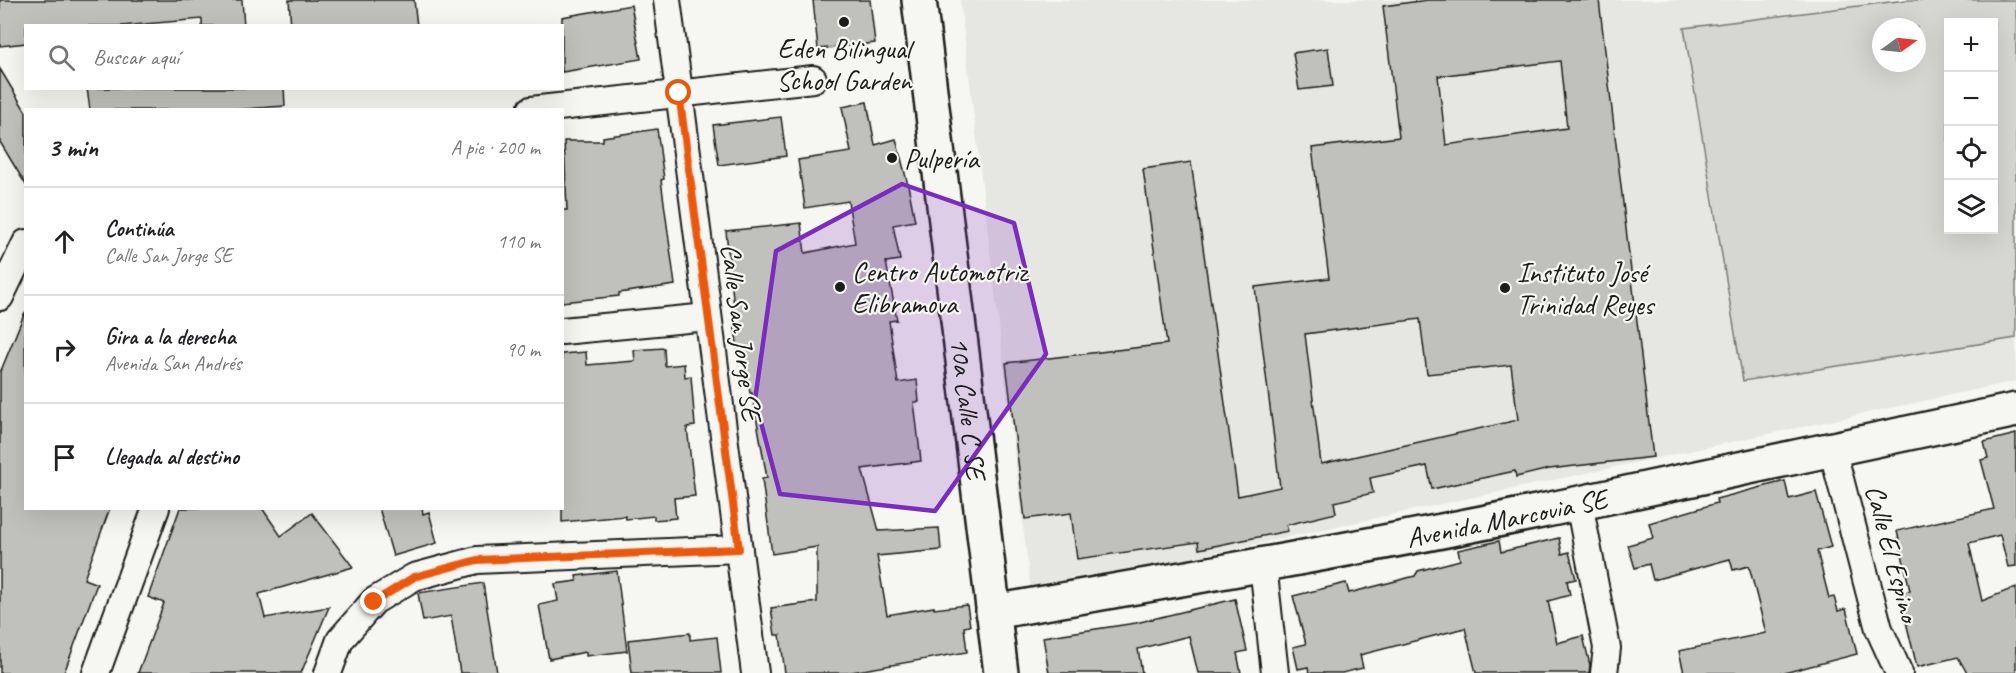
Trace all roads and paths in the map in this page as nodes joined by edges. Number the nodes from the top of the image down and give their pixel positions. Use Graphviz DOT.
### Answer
graph roads {
  1 [pos="667,0"];
  2 [pos="920,0"];
  3 [pos="813,79"];
  4 [pos="679,93"];
  5 [pos="548,108"];
  6 [pos="24,247"];
  7 [pos="0,297"];
  8 [pos="708,316"];
  9 [pos="564,332"];
  10 [pos="2016,410"];
  11 [pos="1832,448"];
  12 [pos="1579,503"];
  13 [pos="155,510"];
  14 [pos="739,549"];
  15 [pos="1263,565"];
  16 [pos="993,612"];
  17 [pos="96,673"];
  18 [pos="328,673"];
  19 [pos="755,673"];
  20 [pos="1001,673"];
  21 [pos="1275,673"];
  22 [pos="1604,673"];
  23 [pos="1899,673"];
  1 -- 4 [label="street, Calle San Jorge SE"];
  2 -- 16 [label="street, 10a Calle C SE"];
  3 -- 4 [label="street"];
  4 -- 5 [label="street"];
  4 -- 8 [label="street, Calle San Jorge SE"];
  6 -- 7 [label="street"];
  8 -- 9 [label="street"];
  8 -- 14 [label="street, Calle San Jorge SE"];
  10 -- 11 [label="street, Avenida Marcovia SE"];
  11 -- 12 [label="street, Avenida Marcovia SE"];
  11 -- 23 [label="street, Calle El Espino"];
  12 -- 15 [label="street, Avenida Marcovia SE"];
  12 -- 22 [label="street"];
  13 -- 17 [label="street"];
  14 -- 18 [label="street"];
  14 -- 19 [label="street, Calle San Jorge SE"];
  15 -- 16 [label="street, Avenida Marcovia SE"];
  15 -- 21 [label="street"];
  16 -- 20 [label="street, 10a Calle C SE"];
}
